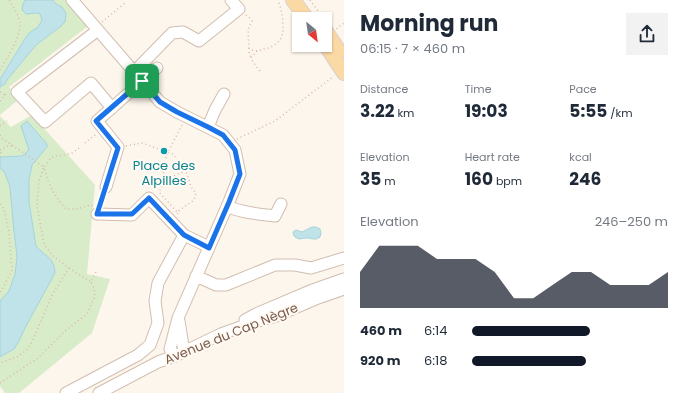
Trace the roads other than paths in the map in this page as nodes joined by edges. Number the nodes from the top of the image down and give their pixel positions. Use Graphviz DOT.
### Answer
graph roads {
  1 [pos="72,0"];
  2 [pos="231,0"];
  3 [pos="293,0"];
  4 [pos="304,0"];
  5 [pos="302,12"];
  6 [pos="312,12"];
  7 [pos="96,29"];
  8 [pos="332,33"];
  9 [pos="331,52"];
  10 [pos="343,67"];
  11 [pos="157,68"];
  12 [pos="134,72"];
  13 [pos="142,81"];
  14 [pos="224,94"];
  15 [pos="112,108"];
  16 [pos="208,127"];
  17 [pos="106,187"];
  18 [pos="281,204"];
  19 [pos="227,206"];
  20 [pos="99,211"];
  21 [pos="181,232"];
  22 [pos="209,248"];
  23 [pos="344,258"];
  24 [pos="196,276"];
  25 [pos="344,279"];
  26 [pos="344,288"];
  27 [pos="221,334"];
  28 [pos="180,354"];
  29 [pos="66,393"];
  30 [pos="99,393"];
  1 -- 7 [label="street"];
  2 -- 12 [label="street"];
  3 -- 5 [label="main road"];
  4 -- 6 [label="main road"];
  7 -- 12 [label="street"];
  7 -- 15 [label="street"];
  8 -- 10 [label="main road"];
  9 -- 10 [label="main road"];
  11 -- 13 [label="street"];
  12 -- 13 [label="street"];
  13 -- 15 [label="street"];
  13 -- 16 [label="street"];
  14 -- 16 [label="street"];
  15 -- 17 [label="street"];
  16 -- 19 [label="street"];
  18 -- 19 [label="street"];
  19 -- 22 [label="street"];
  20 -- 21 [label="street"];
  21 -- 22 [label="street"];
  21 -- 29 [label="street"];
  22 -- 24 [label="street"];
  23 -- 24 [label="street"];
  24 -- 28 [label="street"];
  25 -- 27 [label="street"];
  26 -- 27 [label="street, Avenue du Cap Nègre"];
  27 -- 28 [label="street, Avenue du Cap Nègre"];
  28 -- 30 [label="street, Avenue du Cap Nègre"];
}
